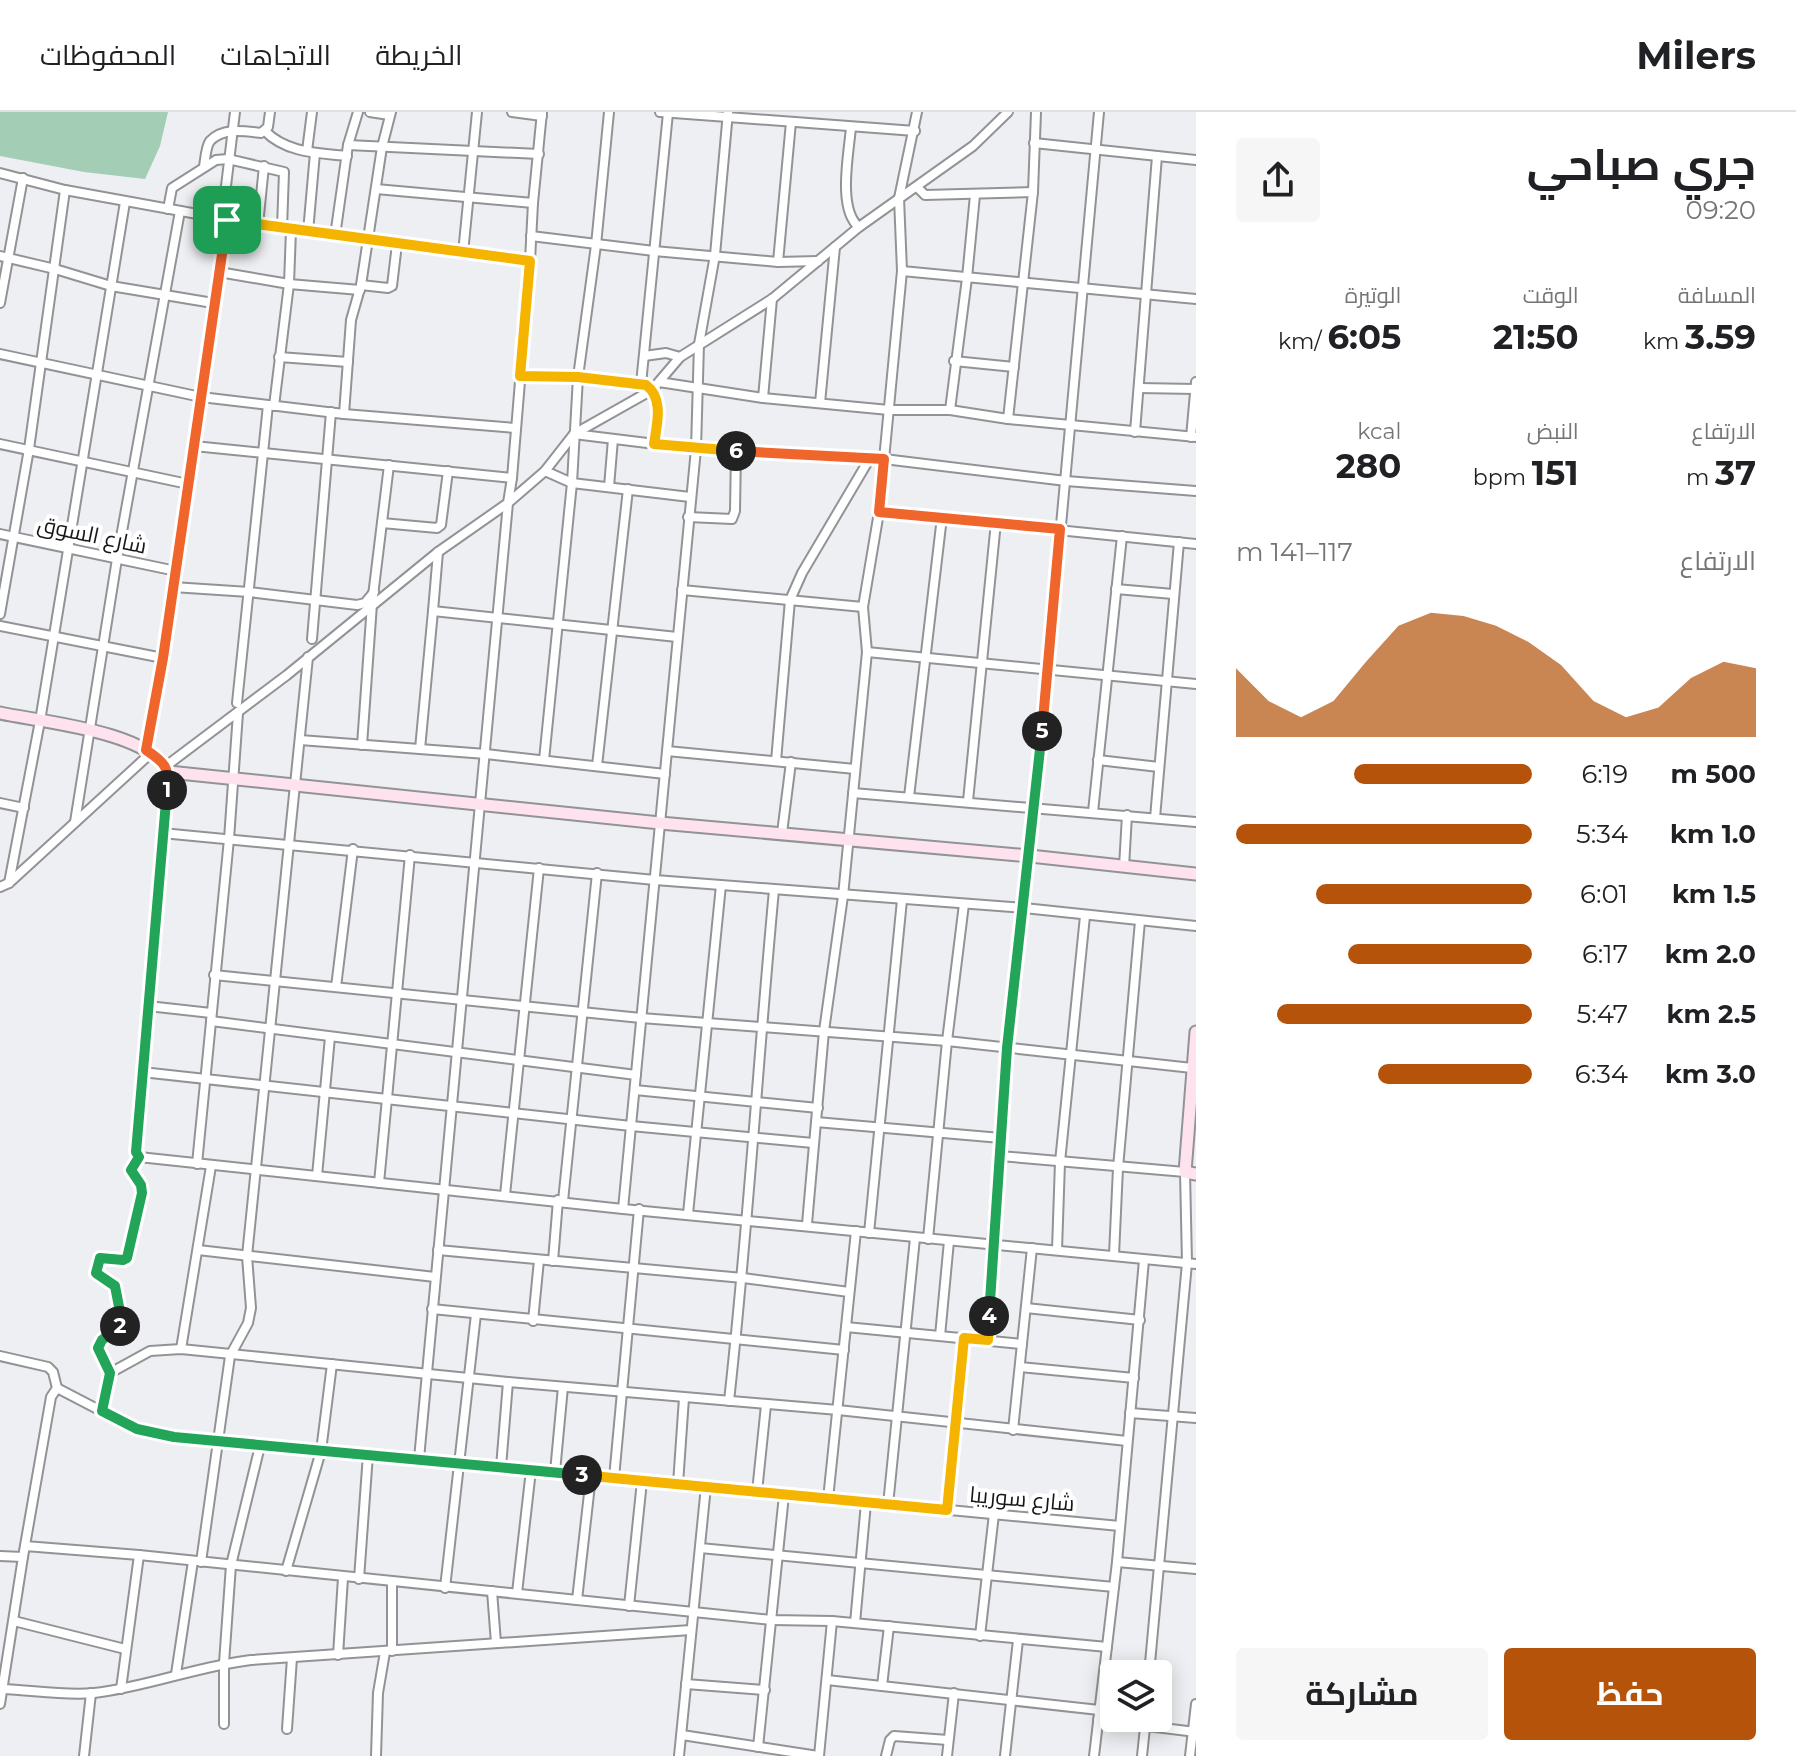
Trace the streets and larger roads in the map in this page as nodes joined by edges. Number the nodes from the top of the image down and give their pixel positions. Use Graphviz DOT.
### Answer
graph roads {
  1 [pos="235,112"];
  2 [pos="270,112"];
  3 [pos="312,112"];
  4 [pos="358,112"];
  5 [pos="370,112"];
  6 [pos="477,112"];
  7 [pos="512,112"];
  8 [pos="609,112"];
  9 [pos="660,112"];
  10 [pos="917,112"];
  11 [pos="1008,112"];
  12 [pos="1036,112"];
  13 [pos="1099,112"];
  14 [pos="668,113"];
  15 [pos="390,114"];
  16 [pos="542,114"];
  17 [pos="727,115"];
  18 [pos="791,122"];
  19 [pos="851,127"];
  20 [pos="232,130"];
  21 [pos="265,131"];
  22 [pos="915,131"];
  23 [pos="1034,143"];
  24 [pos="348,145"];
  25 [pos="382,147"];
  26 [pos="1096,150"];
  27 [pos="473,151"];
  28 [pos="311,152"];
  29 [pos="539,154"];
  30 [pos="347,156"];
  31 [pos="1157,156"];
  32 [pos="228,159"];
  33 [pos="1196,160"];
  34 [pos="264,166"];
  35 [pos="204,167"];
  36 [pos="0,173"];
  37 [pos="23,178"];
  38 [pos="917,187"];
  39 [pos="376,189"];
  40 [pos="65,190"];
  41 [pos="1033,192"];
  42 [pos="975,195"];
  43 [pos="469,196"];
  44 [pos="899,198"];
  45 [pos="125,202"];
  46 [pos="533,203"];
  47 [pos="168,209"];
  48 [pos="180,211"];
  49 [pos="224,219"];
  50 [pos="258,225"];
  51 [pos="859,227"];
  52 [pos="286,229"];
  53 [pos="308,232"];
  54 [pos="335,236"];
  55 [pos="531,236"];
  56 [pos="369,240"];
  57 [pos="397,244"];
  58 [pos="596,245"];
  59 [pos="835,247"];
  60 [pos="654,251"];
  61 [pos="463,253"];
  62 [pos="715,255"];
  63 [pos="4,257"];
  64 [pos="530,261"];
  65 [pos="818,261"];
  66 [pos="778,262"];
  67 [pos="55,269"];
  68 [pos="902,271"];
  69 [pos="219,272"];
  70 [pos="967,278"];
  71 [pos="289,284"];
  72 [pos="1023,284"];
  73 [pos="111,286"];
  74 [pos="361,288"];
  75 [pos="1084,288"];
  76 [pos="164,293"];
  77 [pos="1147,294"];
  78 [pos="772,299"];
  79 [pos="1196,299"];
  80 [pos="0,303"];
  81 [pos="213,303"];
  82 [pos="699,344"];
  83 [pos="0,354"];
  84 [pos="644,356"];
  85 [pos="279,357"];
  86 [pos="680,357"];
  87 [pos="954,361"];
  88 [pos="348,362"];
  89 [pos="42,364"];
  90 [pos="1014,367"];
  91 [pos="95,376"];
  92 [pos="520,376"];
  93 [pos="578,377"];
  94 [pos="1196,382"];
  95 [pos="641,384"];
  96 [pos="149,386"];
  97 [pos="656,386"];
  98 [pos="1139,388"];
  99 [pos="699,389"];
  100 [pos="1195,389"];
  101 [pos="201,397"];
  102 [pos="763,398"];
  103 [pos="820,403"];
  104 [pos="271,405"];
  105 [pos="889,410"];
  106 [pos="950,410"];
  107 [pos="331,412"];
  108 [pos="344,414"];
  109 [pos="1008,419"];
  110 [pos="1071,425"];
  111 [pos="515,428"];
  112 [pos="1135,432"];
  113 [pos="574,434"];
  114 [pos="1194,437"];
  115 [pos="613,439"];
  116 [pos="0,444"];
  117 [pos="654,444"];
  118 [pos="194,446"];
  119 [pos="29,449"];
  120 [pos="696,449"];
  121 [pos="736,451"];
  122 [pos="264,453"];
  123 [pos="870,458"];
  124 [pos="328,459"];
  125 [pos="884,459"];
  126 [pos="82,460"];
  127 [pos="389,465"];
  128 [pos="448,471"];
  129 [pos="545,471"];
  130 [pos="133,472"];
  131 [pos="512,478"];
  132 [pos="1066,481"];
  133 [pos="572,483"];
  134 [pos="188,484"];
  135 [pos="609,487"];
  136 [pos="628,489"];
  137 [pos="1196,491"];
  138 [pos="690,497"];
  139 [pos="508,503"];
  140 [pos="879,512"];
  141 [pos="688,517"];
  142 [pos="942,517"];
  143 [pos="996,522"];
  144 [pos="382,523"];
  145 [pos="1060,529"];
  146 [pos="0,534"];
  147 [pos="13,536"];
  148 [pos="1122,536"];
  149 [pos="1179,542"];
  150 [pos="1196,544"];
  151 [pos="68,548"];
  152 [pos="438,552"];
  153 [pos="117,559"];
  154 [pos="176,571"];
  155 [pos="173,587"];
  156 [pos="1116,589"];
  157 [pos="375,590"];
  158 [pos="682,590"];
  159 [pos="249,592"];
  160 [pos="1173,594"];
  161 [pos="315,599"];
  162 [pos="790,600"];
  163 [pos="372,604"];
  164 [pos="863,607"];
  165 [pos="433,611"];
  166 [pos="0,614"];
  167 [pos="498,617"];
  168 [pos="556,623"];
  169 [pos="0,626"];
  170 [pos="614,629"];
  171 [pos="53,637"];
  172 [pos="677,637"];
  173 [pos="312,639"];
  174 [pos="102,648"];
  175 [pos="867,652"];
  176 [pos="308,657"];
  177 [pos="163,658"];
  178 [pos="925,658"];
  179 [pos="983,663"];
  180 [pos="1048,668"];
  181 [pos="1106,674"];
  182 [pos="1166,681"];
  183 [pos="1196,684"];
  184 [pos="237,703"];
  185 [pos="0,713"];
  186 [pos="238,713"];
  187 [pos="40,721"];
  188 [pos="88,730"];
  189 [pos="300,740"];
  190 [pos="362,745"];
  191 [pos="420,749"];
  192 [pos="148,751"];
  193 [pos="667,751"];
  194 [pos="486,754"];
  195 [pos="544,760"];
  196 [pos="1098,760"];
  197 [pos="776,761"];
  198 [pos="791,762"];
  199 [pos="597,766"];
  200 [pos="1159,767"];
  201 [pos="168,769"];
  202 [pos="855,769"];
  203 [pos="665,774"];
  204 [pos="234,780"];
  205 [pos="296,786"];
  206 [pos="853,793"];
  207 [pos="909,797"];
  208 [pos="968,801"];
  209 [pos="0,803"];
  210 [pos="481,804"];
  211 [pos="24,808"];
  212 [pos="1035,808"];
  213 [pos="1093,812"];
  214 [pos="1127,815"];
  215 [pos="1155,818"];
  216 [pos="75,822"];
  217 [pos="1196,822"];
  218 [pos="660,823"];
  219 [pos="162,833"];
  220 [pos="782,833"];
  221 [pos="229,839"];
  222 [pos="848,840"];
  223 [pos="290,843"];
  224 [pos="353,849"];
  225 [pos="410,855"];
  226 [pos="1030,856"];
  227 [pos="475,862"];
  228 [pos="1124,867"];
  229 [pos="539,868"];
  230 [pos="597,873"];
  231 [pos="1196,874"];
  232 [pos="655,880"];
  233 [pos="5,885"];
  234 [pos="721,885"];
  235 [pos="774,890"];
  236 [pos="843,896"];
  237 [pos="902,900"];
  238 [pos="964,904"];
  239 [pos="1024,908"];
  240 [pos="1085,916"];
  241 [pos="1140,921"];
  242 [pos="1196,926"];
  243 [pos="214,975"];
  244 [pos="276,981"];
  245 [pos="336,987"];
  246 [pos="396,994"];
  247 [pos="462,999"];
  248 [pos="148,1006"];
  249 [pos="525,1006"];
  250 [pos="581,1011"];
  251 [pos="211,1017"];
  252 [pos="641,1018"];
  253 [pos="706,1022"];
  254 [pos="761,1028"];
  255 [pos="271,1029"];
  256 [pos="824,1031"];
  257 [pos="1196,1032"];
  258 [pos="330,1037"];
  259 [pos="887,1037"];
  260 [pos="947,1041"];
  261 [pos="392,1044"];
  262 [pos="1007,1048"];
  263 [pos="457,1051"];
  264 [pos="1069,1055"];
  265 [pos="1128,1059"];
  266 [pos="519,1060"];
  267 [pos="575,1067"];
  268 [pos="1192,1068"];
  269 [pos="142,1072"];
  270 [pos="636,1075"];
  271 [pos="205,1080"];
  272 [pos="265,1087"];
  273 [pos="635,1090"];
  274 [pos="326,1094"];
  275 [pos="699,1095"];
  276 [pos="386,1100"];
  277 [pos="755,1101"];
  278 [pos="452,1105"];
  279 [pos="818,1108"];
  280 [pos="514,1112"];
  281 [pos="571,1119"];
  282 [pos="816,1122"];
  283 [pos="631,1126"];
  284 [pos="878,1129"];
  285 [pos="696,1131"];
  286 [pos="938,1134"];
  287 [pos="752,1137"];
  288 [pos="1001,1138"];
  289 [pos="813,1143"];
  290 [pos="1000,1156"];
  291 [pos="139,1157"];
  292 [pos="1060,1162"];
  293 [pos="197,1164"];
  294 [pos="211,1166"];
  295 [pos="1118,1168"];
  296 [pos="258,1170"];
  297 [pos="1191,1173"];
  298 [pos="317,1176"];
  299 [pos="379,1183"];
  300 [pos="444,1189"];
  301 [pos="505,1195"];
  302 [pos="561,1201"];
  303 [pos="623,1209"];
  304 [pos="639,1209"];
  305 [pos="688,1214"];
  306 [pos="748,1220"];
  307 [pos="807,1224"];
  308 [pos="856,1231"];
  309 [pos="869,1233"];
  310 [pos="915,1238"];
  311 [pos="928,1239"];
  312 [pos="949,1241"];
  313 [pos="992,1243"];
  314 [pos="1032,1248"];
  315 [pos="198,1250"];
  316 [pos="438,1250"];
  317 [pos="1057,1250"];
  318 [pos="1114,1255"];
  319 [pos="247,1256"];
  320 [pos="539,1260"];
  321 [pos="1144,1260"];
  322 [pos="553,1261"];
  323 [pos="1192,1263"];
  324 [pos="633,1268"];
  325 [pos="435,1277"];
  326 [pos="743,1278"];
  327 [pos="849,1292"];
  328 [pos="1026,1308"];
  329 [pos="432,1309"];
  330 [pos="476,1314"];
  331 [pos="1140,1320"];
  332 [pos="533,1321"];
  333 [pos="846,1327"];
  334 [pos="627,1329"];
  335 [pos="905,1332"];
  336 [pos="940,1336"];
  337 [pos="964,1338"];
  338 [pos="736,1339"];
  339 [pos="988,1340"];
  340 [pos="1022,1344"];
  341 [pos="181,1349"];
  342 [pos="844,1350"];
  343 [pos="0,1356"];
  344 [pos="230,1356"];
  345 [pos="332,1364"];
  346 [pos="1020,1367"];
  347 [pos="426,1372"];
  348 [pos="110,1373"];
  349 [pos="469,1378"];
  350 [pos="1134,1378"];
  351 [pos="508,1382"];
  352 [pos="563,1387"];
  353 [pos="57,1388"];
  354 [pos="622,1392"];
  355 [pos="684,1398"];
  356 [pos="729,1401"];
  357 [pos="766,1405"];
  358 [pos="838,1410"];
  359 [pos="102,1411"];
  360 [pos="1130,1413"];
  361 [pos="1174,1415"];
  362 [pos="896,1417"];
  363 [pos="1196,1418"];
  364 [pos="957,1424"];
  365 [pos="1013,1430"];
  366 [pos="218,1441"];
  367 [pos="1127,1441"];
  368 [pos="260,1446"];
  369 [pos="321,1451"];
  370 [pos="368,1454"];
  371 [pos="419,1459"];
  372 [pos="458,1463"];
  373 [pos="501,1467"];
  374 [pos="531,1470"];
  375 [pos="555,1472"];
  376 [pos="591,1476"];
  377 [pos="614,1478"];
  378 [pos="642,1481"];
  379 [pos="678,1484"];
  380 [pos="706,1486"];
  381 [pos="757,1492"];
  382 [pos="784,1495"];
  383 [pos="828,1499"];
  384 [pos="866,1503"];
  385 [pos="888,1505"];
  386 [pos="947,1510"];
  387 [pos="994,1514"];
  388 [pos="1120,1526"];
  389 [pos="25,1546"];
  390 [pos="700,1548"];
  391 [pos="139,1555"];
  392 [pos="0,1556"];
  393 [pos="778,1556"];
  394 [pos="23,1557"];
  395 [pos="197,1561"];
  396 [pos="1117,1562"];
  397 [pos="861,1563"];
  398 [pos="231,1565"];
  399 [pos="1158,1565"];
  400 [pos="1196,1569"];
  401 [pos="286,1571"];
  402 [pos="988,1576"];
  403 [pos="343,1578"];
  404 [pos="359,1579"];
  405 [pos="392,1583"];
  406 [pos="1114,1587"];
  407 [pos="445,1588"];
  408 [pos="492,1591"];
  409 [pos="517,1593"];
  410 [pos="577,1600"];
  411 [pos="629,1606"];
  412 [pos="693,1611"];
  413 [pos="772,1620"];
  414 [pos="14,1621"];
  415 [pos="832,1621"];
  416 [pos="855,1623"];
  417 [pos="889,1626"];
  418 [pos="691,1630"];
  419 [pos="980,1636"];
  420 [pos="1018,1640"];
  421 [pos="496,1643"];
  422 [pos="1107,1647"];
  423 [pos="125,1649"];
  424 [pos="388,1652"];
  425 [pos="338,1655"];
  426 [pos="292,1658"];
  427 [pos="1150,1660"];
  428 [pos="224,1663"];
  429 [pos="176,1674"];
  430 [pos="827,1680"];
  431 [pos="686,1684"];
  432 [pos="882,1686"];
  433 [pos="2,1689"];
  434 [pos="121,1689"];
  435 [pos="765,1690"];
  436 [pos="91,1693"];
  437 [pos="954,1693"];
  438 [pos="1011,1699"];
  439 [pos="0,1704"];
  440 [pos="1196,1704"];
  441 [pos="1099,1715"];
  442 [pos="224,1724"];
  443 [pos="1172,1727"];
  444 [pos="287,1729"];
  445 [pos="1145,1732"];
  446 [pos="1195,1732"];
  447 [pos="682,1735"];
  448 [pos="948,1740"];
  449 [pos="758,1747"];
  450 [pos="785,1754"];
  451 [pos="84,1756"];
  452 [pos="376,1756"];
  453 [pos="679,1756"];
  454 [pos="818,1756"];
  455 [pos="886,1756"];
  456 [pos="947,1756"];
  457 [pos="1005,1756"];
  458 [pos="1094,1756"];
  459 [pos="1142,1756"];
  460 [pos="1190,1756"];
  1 -- 20 [label="street"];
  2 -- 21 [label="street"];
  3 -- 28 [label="street"];
  4 -- 24 [label="street"];
  5 -- 15 [label="street"];
  6 -- 27 [label="street"];
  7 -- 16 [label="street"];
  8 -- 58 [label="street"];
  9 -- 14 [label="street"];
  10 -- 22 [label="street"];
  11 -- 38 [label="street"];
  12 -- 23 [label="street"];
  13 -- 26 [label="street"];
  14 -- 17 [label="street"];
  14 -- 60 [label="street"];
  15 -- 25 [label="street"];
  16 -- 29 [label="street"];
  17 -- 18 [label="street"];
  17 -- 62 [label="street"];
  18 -- 19 [label="street"];
  18 -- 66 [label="street"];
  19 -- 22 [label="street"];
  19 -- 51 [label="street"];
  20 -- 21 [label="street"];
  20 -- 32 [label="street"];
  20 -- 35 [label="street"];
  21 -- 28 [label="street"];
  22 -- 44 [label="street"];
  23 -- 26 [label="street"];
  23 -- 41 [label="street"];
  24 -- 25 [label="street"];
  24 -- 30 [label="street"];
  25 -- 27 [label="street"];
  25 -- 39 [label="street"];
  26 -- 31 [label="street"];
  26 -- 75 [label="street"];
  27 -- 29 [label="street"];
  27 -- 43 [label="street"];
  28 -- 30 [label="street"];
  28 -- 53 [label="street"];
  29 -- 46 [label="street"];
  30 -- 54 [label="street"];
  31 -- 33 [label="street"];
  31 -- 77 [label="street"];
  32 -- 34 [label="street"];
  32 -- 35 [label="street"];
  32 -- 49 [label="street"];
  34 -- 50 [label="street"];
  34 -- 52 [label="street"];
  35 -- 47 [label="street"];
  36 -- 37 [label="street"];
  37 -- 40 [label="street"];
  37 -- 63 [label="street"];
  38 -- 42 [label="street"];
  38 -- 44 [label="street"];
  39 -- 43 [label="street"];
  39 -- 56 [label="street"];
  40 -- 45 [label="street"];
  40 -- 67 [label="street"];
  41 -- 42 [label="street"];
  41 -- 72 [label="street"];
  42 -- 70 [label="street"];
  43 -- 46 [label="street"];
  43 -- 61 [label="street"];
  44 -- 51 [label="street"];
  44 -- 68 [label="street"];
  45 -- 47 [label="street"];
  45 -- 73 [label="street"];
  46 -- 55 [label="street"];
  47 -- 48 [label="street"];
  48 -- 49 [label="street"];
  48 -- 76 [label="street"];
  49 -- 50 [label="street"];
  49 -- 69 [label="street"];
  50 -- 52 [label="street"];
  51 -- 59 [label="street"];
  52 -- 53 [label="street"];
  52 -- 71 [label="street"];
  53 -- 54 [label="street"];
  54 -- 56 [label="street"];
  55 -- 58 [label="street"];
  55 -- 64 [label="street"];
  56 -- 57 [label="street"];
  56 -- 74 [label="street"];
  57 -- 61 [label="street"];
  57 -- 74 [label="street"];
  58 -- 60 [label="street"];
  58 -- 93 [label="street"];
  59 -- 65 [label="street"];
  59 -- 103 [label="street"];
  60 -- 62 [label="street"];
  60 -- 84 [label="street"];
  61 -- 64 [label="street"];
  62 -- 66 [label="street"];
  62 -- 82 [label="street"];
  63 -- 67 [label="street"];
  63 -- 80 [label="street"];
  64 -- 92 [label="street"];
  65 -- 66 [label="street"];
  65 -- 78 [label="street"];
  67 -- 73 [label="street"];
  67 -- 89 [label="street"];
  68 -- 70 [label="street"];
  68 -- 105 [label="street"];
  69 -- 71 [label="street"];
  69 -- 81 [label="street"];
  70 -- 72 [label="street"];
  70 -- 87 [label="street"];
  71 -- 74 [label="street"];
  71 -- 85 [label="street"];
  72 -- 75 [label="street"];
  72 -- 90 [label="street"];
  73 -- 76 [label="street"];
  73 -- 91 [label="street"];
  74 -- 88 [label="street"];
  75 -- 77 [label="street"];
  75 -- 110 [label="street"];
  76 -- 81 [label="street"];
  76 -- 96 [label="street"];
  77 -- 79 [label="street"];
  77 -- 98 [label="street"];
  78 -- 82 [label="street"];
  78 -- 102 [label="street"];
  81 -- 101 [label="street"];
  82 -- 86 [label="street"];
  82 -- 99 [label="street"];
  83 -- 89 [label="street"];
  84 -- 86 [label="street"];
  84 -- 95 [label="street"];
  85 -- 88 [label="street"];
  85 -- 104 [label="street"];
  86 -- 97 [label="street"];
  87 -- 90 [label="street"];
  87 -- 106 [label="street"];
  88 -- 108 [label="street"];
  89 -- 91 [label="street"];
  89 -- 119 [label="street"];
  90 -- 109 [label="street"];
  91 -- 96 [label="street"];
  91 -- 126 [label="street"];
  92 -- 93 [label="street"];
  92 -- 111 [label="street"];
  93 -- 95 [label="street"];
  93 -- 113 [label="street"];
  94 -- 100 [label="street"];
  95 -- 97 [label="street"];
  96 -- 101 [label="street"];
  96 -- 130 [label="street"];
  97 -- 99 [label="street"];
  97 -- 113 [label="street"];
  97 -- 117 [label="street"];
  98 -- 100 [label="street"];
  98 -- 112 [label="street"];
  99 -- 102 [label="street"];
  99 -- 120 [label="street"];
  100 -- 114 [label="street"];
  101 -- 104 [label="street"];
  101 -- 118 [label="street"];
  102 -- 103 [label="street"];
  103 -- 105 [label="street"];
  104 -- 107 [label="street"];
  104 -- 122 [label="street"];
  105 -- 106 [label="street"];
  105 -- 125 [label="street"];
  106 -- 109 [label="street"];
  107 -- 108 [label="street"];
  107 -- 124 [label="street"];
  108 -- 111 [label="street"];
  109 -- 110 [label="street"];
  110 -- 112 [label="street"];
  110 -- 132 [label="street"];
  111 -- 131 [label="street"];
  112 -- 114 [label="street"];
  113 -- 115 [label="street"];
  113 -- 129 [label="street"];
  113 -- 133 [label="street"];
  115 -- 117 [label="street"];
  115 -- 135 [label="street"];
  116 -- 119 [label="street"];
  117 -- 120 [label="street"];
  118 -- 122 [label="street"];
  118 -- 134 [label="street"];
  119 -- 126 [label="street"];
  119 -- 147 [label="street"];
  120 -- 121 [label="street"];
  120 -- 138 [label="street"];
  121 -- 123 [label="street"];
  121 -- 141 [label="street"];
  122 -- 124 [label="street"];
  122 -- 159 [label="street"];
  123 -- 125 [label="street"];
  123 -- 162 [label="street"];
  124 -- 127 [label="street"];
  124 -- 161 [label="street"];
  125 -- 132 [label="street"];
  125 -- 140 [label="street"];
  126 -- 130 [label="street"];
  126 -- 151 [label="street"];
  127 -- 128 [label="street"];
  127 -- 144 [label="street"];
  128 -- 131 [label="street"];
  128 -- 144 [label="street"];
  129 -- 133 [label="street"];
  129 -- 139 [label="street"];
  130 -- 134 [label="street"];
  130 -- 153 [label="street"];
  131 -- 139 [label="street"];
  132 -- 137 [label="street"];
  132 -- 145 [label="street"];
  133 -- 135 [label="street"];
  133 -- 168 [label="street"];
  134 -- 154 [label="street"];
  135 -- 136 [label="street"];
  136 -- 138 [label="street"];
  136 -- 170 [label="street"];
  138 -- 141 [label="street"];
  139 -- 152 [label="street"];
  139 -- 167 [label="street"];
  140 -- 142 [label="street"];
  140 -- 164 [label="street"];
  141 -- 158 [label="street"];
  142 -- 143 [label="street"];
  142 -- 178 [label="street"];
  143 -- 145 [label="street"];
  143 -- 179 [label="street"];
  144 -- 157 [label="street"];
  145 -- 148 [label="street"];
  145 -- 180 [label="street"];
  146 -- 147 [label="street, شارع السوق"];
  147 -- 151 [label="street, شارع السوق"];
  147 -- 166 [label="street"];
  148 -- 149 [label="street"];
  148 -- 156 [label="street"];
  149 -- 150 [label="street"];
  149 -- 160 [label="street"];
  151 -- 153 [label="street, شارع السوق"];
  151 -- 171 [label="street"];
  152 -- 163 [label="street"];
  152 -- 165 [label="street"];
  153 -- 154 [label="street, شارع السوق"];
  153 -- 174 [label="street"];
  154 -- 155 [label="street"];
  155 -- 159 [label="street"];
  155 -- 177 [label="street"];
  156 -- 160 [label="street"];
  156 -- 181 [label="street"];
  157 -- 161 [label="street"];
  157 -- 163 [label="street"];
  158 -- 162 [label="street"];
  158 -- 172 [label="street"];
  159 -- 161 [label="street"];
  159 -- 184 [label="street"];
  160 -- 182 [label="street"];
  161 -- 173 [label="street"];
  162 -- 164 [label="street"];
  162 -- 197 [label="street"];
  163 -- 176 [label="street"];
  163 -- 190 [label="street"];
  164 -- 175 [label="street"];
  165 -- 167 [label="street"];
  165 -- 191 [label="street"];
  167 -- 168 [label="street"];
  167 -- 194 [label="street"];
  168 -- 170 [label="street"];
  168 -- 195 [label="street"];
  169 -- 171 [label="street"];
  170 -- 172 [label="street"];
  170 -- 199 [label="street"];
  171 -- 174 [label="street"];
  171 -- 187 [label="street"];
  172 -- 193 [label="street"];
  174 -- 177 [label="street"];
  174 -- 188 [label="street"];
  175 -- 178 [label="street"];
  175 -- 202 [label="street"];
  176 -- 186 [label="street"];
  176 -- 189 [label="street"];
  177 -- 192 [label="street"];
  178 -- 179 [label="street"];
  178 -- 207 [label="street"];
  179 -- 180 [label="street"];
  179 -- 208 [label="street"];
  180 -- 181 [label="street"];
  180 -- 212 [label="street"];
  181 -- 182 [label="street"];
  181 -- 196 [label="street"];
  182 -- 183 [label="street"];
  182 -- 200 [label="street"];
  185 -- 187 [label="street"];
  186 -- 201 [label="street"];
  186 -- 204 [label="street"];
  187 -- 188 [label="street"];
  187 -- 211 [label="street"];
  188 -- 192 [label="street"];
  188 -- 216 [label="street"];
  189 -- 190 [label="street"];
  189 -- 205 [label="street"];
  190 -- 191 [label="street"];
  191 -- 194 [label="street"];
  192 -- 201 [label="street"];
  192 -- 216 [label="street"];
  193 -- 197 [label="street"];
  193 -- 203 [label="street"];
  194 -- 195 [label="street"];
  194 -- 210 [label="street"];
  195 -- 199 [label="street"];
  196 -- 200 [label="street"];
  196 -- 213 [label="street"];
  197 -- 198 [label="street"];
  198 -- 202 [label="street"];
  198 -- 220 [label="street"];
  199 -- 203 [label="street"];
  200 -- 215 [label="street"];
  201 -- 204 [label="street"];
  201 -- 219 [label="street"];
  202 -- 206 [label="street"];
  203 -- 218 [label="street"];
  204 -- 205 [label="street"];
  204 -- 221 [label="street"];
  205 -- 210 [label="street"];
  205 -- 223 [label="street"];
  206 -- 207 [label="street"];
  206 -- 222 [label="street"];
  207 -- 208 [label="street"];
  208 -- 212 [label="street"];
  209 -- 211 [label="street"];
  210 -- 218 [label="street"];
  210 -- 227 [label="street"];
  211 -- 233 [label="street"];
  212 -- 213 [label="street"];
  212 -- 226 [label="street"];
  213 -- 214 [label="street"];
  214 -- 215 [label="street"];
  214 -- 228 [label="street"];
  215 -- 217 [label="street"];
  216 -- 233 [label="street"];
  218 -- 220 [label="street"];
  218 -- 232 [label="street"];
  219 -- 221 [label="street"];
  219 -- 248 [label="street"];
  220 -- 222 [label="street"];
  221 -- 223 [label="street"];
  221 -- 243 [label="street"];
  222 -- 226 [label="street"];
  222 -- 236 [label="street"];
  223 -- 224 [label="street"];
  223 -- 244 [label="street"];
  224 -- 225 [label="street"];
  224 -- 245 [label="street"];
  225 -- 227 [label="street"];
  225 -- 246 [label="street"];
  226 -- 228 [label="street"];
  226 -- 239 [label="street"];
  227 -- 229 [label="street"];
  227 -- 247 [label="street"];
  228 -- 231 [label="street"];
  229 -- 230 [label="street"];
  229 -- 249 [label="street"];
  230 -- 232 [label="street"];
  230 -- 250 [label="street"];
  232 -- 234 [label="street"];
  232 -- 252 [label="street"];
  234 -- 235 [label="street"];
  234 -- 253 [label="street"];
  235 -- 236 [label="street"];
  235 -- 254 [label="street"];
  236 -- 237 [label="street"];
  236 -- 256 [label="street"];
  237 -- 238 [label="street"];
  237 -- 259 [label="street"];
  238 -- 239 [label="street"];
  238 -- 260 [label="street"];
  239 -- 240 [label="street"];
  239 -- 262 [label="street"];
  240 -- 241 [label="street"];
  240 -- 264 [label="street"];
  241 -- 242 [label="street"];
  241 -- 265 [label="street"];
  243 -- 244 [label="street"];
  243 -- 251 [label="street"];
  244 -- 245 [label="street"];
  244 -- 255 [label="street"];
  245 -- 246 [label="street"];
  246 -- 247 [label="street"];
  246 -- 261 [label="street"];
  247 -- 249 [label="street"];
  247 -- 263 [label="street"];
  248 -- 251 [label="street"];
  248 -- 269 [label="street"];
  249 -- 250 [label="street"];
  249 -- 266 [label="street"];
  250 -- 252 [label="street"];
  250 -- 267 [label="street"];
  251 -- 255 [label="street"];
  251 -- 271 [label="street"];
  252 -- 253 [label="street"];
  252 -- 270 [label="street"];
  253 -- 254 [label="street"];
  253 -- 275 [label="street"];
  254 -- 256 [label="street"];
  254 -- 277 [label="street"];
  255 -- 258 [label="street"];
  255 -- 272 [label="street"];
  256 -- 259 [label="street"];
  256 -- 279 [label="street"];
  257 -- 268 [label="street"];
  258 -- 261 [label="street"];
  258 -- 274 [label="street"];
  259 -- 260 [label="street"];
  259 -- 284 [label="street"];
  260 -- 262 [label="street"];
  260 -- 286 [label="street"];
  261 -- 263 [label="street"];
  261 -- 276 [label="street"];
  262 -- 264 [label="street"];
  262 -- 288 [label="street"];
  263 -- 266 [label="street"];
  263 -- 278 [label="street"];
  264 -- 265 [label="street"];
  264 -- 292 [label="street"];
  265 -- 268 [label="street"];
  265 -- 295 [label="street"];
  266 -- 267 [label="street"];
  266 -- 280 [label="street"];
  267 -- 270 [label="street"];
  267 -- 281 [label="street"];
  268 -- 297 [label="street"];
  269 -- 271 [label="street"];
  269 -- 291 [label="street"];
  270 -- 273 [label="street"];
  271 -- 272 [label="street"];
  271 -- 293 [label="street"];
  272 -- 274 [label="street"];
  272 -- 296 [label="street"];
  273 -- 275 [label="street"];
  273 -- 283 [label="street"];
  274 -- 276 [label="street"];
  274 -- 298 [label="street"];
  275 -- 277 [label="street"];
  275 -- 285 [label="street"];
  276 -- 278 [label="street"];
  276 -- 299 [label="street"];
  277 -- 279 [label="street"];
  277 -- 287 [label="street"];
  278 -- 280 [label="street"];
  278 -- 300 [label="street"];
  279 -- 282 [label="street"];
  280 -- 281 [label="street"];
  280 -- 301 [label="street"];
  281 -- 283 [label="street"];
  281 -- 302 [label="street"];
  282 -- 284 [label="street"];
  282 -- 289 [label="street"];
  283 -- 285 [label="street"];
  283 -- 303 [label="street"];
  284 -- 286 [label="street"];
  284 -- 309 [label="street"];
  285 -- 287 [label="street"];
  285 -- 305 [label="street"];
  286 -- 288 [label="street"];
  286 -- 311 [label="street"];
  287 -- 289 [label="street"];
  287 -- 306 [label="street"];
  288 -- 290 [label="street"];
  289 -- 307 [label="street"];
  290 -- 292 [label="street"];
  290 -- 313 [label="street"];
  291 -- 293 [label="street"];
  291 -- 348 [label="street"];
  292 -- 295 [label="street"];
  292 -- 317 [label="street"];
  293 -- 294 [label="street"];
  294 -- 296 [label="street"];
  294 -- 315 [label="street"];
  295 -- 297 [label="street"];
  295 -- 318 [label="street"];
  296 -- 298 [label="street"];
  296 -- 319 [label="street"];
  297 -- 323 [label="street"];
  298 -- 299 [label="street"];
  299 -- 300 [label="street"];
  300 -- 301 [label="street"];
  300 -- 316 [label="street"];
  301 -- 302 [label="street"];
  302 -- 303 [label="street"];
  302 -- 322 [label="street"];
  303 -- 304 [label="street"];
  304 -- 305 [label="street"];
  304 -- 324 [label="street"];
  305 -- 306 [label="street"];
  306 -- 307 [label="street"];
  306 -- 326 [label="street"];
  307 -- 308 [label="street"];
  308 -- 309 [label="street"];
  308 -- 327 [label="street"];
  309 -- 310 [label="street"];
  310 -- 311 [label="street"];
  310 -- 335 [label="street"];
  311 -- 312 [label="street"];
  312 -- 313 [label="street"];
  312 -- 336 [label="street"];
  313 -- 314 [label="street"];
  313 -- 339 [label="street"];
  314 -- 317 [label="street"];
  314 -- 328 [label="street"];
  315 -- 319 [label="street"];
  315 -- 341 [label="street"];
  316 -- 320 [label="street"];
  316 -- 325 [label="street"];
  317 -- 318 [label="street"];
  318 -- 321 [label="street"];
  319 -- 325 [label="street"];
  319 -- 344 [label="street"];
  320 -- 322 [label="street"];
  320 -- 332 [label="street"];
  321 -- 323 [label="street"];
  321 -- 331 [label="street"];
  322 -- 324 [label="street"];
  323 -- 361 [label="street"];
  324 -- 326 [label="street"];
  324 -- 334 [label="street"];
  325 -- 329 [label="street"];
  326 -- 327 [label="street"];
  326 -- 338 [label="street"];
  327 -- 333 [label="street"];
  328 -- 331 [label="street"];
  328 -- 340 [label="street"];
  329 -- 330 [label="street"];
  329 -- 347 [label="street"];
  330 -- 332 [label="street"];
  330 -- 349 [label="street"];
  331 -- 350 [label="street"];
  332 -- 334 [label="street"];
  333 -- 335 [label="street"];
  333 -- 342 [label="street"];
  334 -- 338 [label="street"];
  334 -- 354 [label="street"];
  335 -- 336 [label="street"];
  335 -- 362 [label="street"];
  336 -- 337 [label="street"];
  337 -- 339 [label="street"];
  337 -- 364 [label="street"];
  338 -- 342 [label="street"];
  338 -- 356 [label="street"];
  339 -- 340 [label="street"];
  340 -- 346 [label="street"];
  341 -- 344 [label="street"];
  341 -- 348 [label="street"];
  342 -- 358 [label="street"];
  343 -- 353 [label="street, شارع سوريبا"];
  344 -- 345 [label="street"];
  344 -- 366 [label="street"];
  345 -- 347 [label="street"];
  345 -- 369 [label="street"];
  346 -- 350 [label="street"];
  346 -- 365 [label="street"];
  347 -- 349 [label="street"];
  347 -- 371 [label="street"];
  348 -- 359 [label="street"];
  349 -- 351 [label="street"];
  349 -- 372 [label="street"];
  350 -- 360 [label="street"];
  351 -- 352 [label="street"];
  351 -- 373 [label="street"];
  352 -- 354 [label="street"];
  352 -- 375 [label="street"];
  353 -- 359 [label="street, شارع سوريبا"];
  353 -- 389 [label="street"];
  354 -- 355 [label="street"];
  354 -- 377 [label="street"];
  355 -- 356 [label="street"];
  355 -- 379 [label="street"];
  356 -- 357 [label="street"];
  357 -- 358 [label="street"];
  357 -- 381 [label="street"];
  358 -- 362 [label="street"];
  358 -- 383 [label="street"];
  359 -- 366 [label="street, شارع سوريبا"];
  360 -- 361 [label="street"];
  360 -- 367 [label="street"];
  361 -- 363 [label="street"];
  361 -- 399 [label="street"];
  362 -- 364 [label="street"];
  362 -- 385 [label="street"];
  364 -- 365 [label="street"];
  364 -- 386 [label="street"];
  365 -- 367 [label="street"];
  366 -- 368 [label="street, شارع سوريبا"];
  366 -- 395 [label="street"];
  367 -- 388 [label="street"];
  368 -- 369 [label="street, شارع سوريبا"];
  368 -- 398 [label="street"];
  369 -- 370 [label="street, شارع سوريبا"];
  369 -- 401 [label="street"];
  370 -- 371 [label="street, شارع سوريبا"];
  370 -- 404 [label="street"];
  371 -- 372 [label="street, شارع سوريبا"];
  372 -- 373 [label="street, شارع سوريبا"];
  372 -- 407 [label="street"];
  373 -- 374 [label="street, شارع سوريبا"];
  374 -- 375 [label="street, شارع سوريبا"];
  374 -- 409 [label="street"];
  375 -- 376 [label="street, شارع سوريبا"];
  376 -- 377 [label="street, شارع سوريبا"];
  376 -- 410 [label="street"];
  377 -- 378 [label="street, شارع سوريبا"];
  378 -- 379 [label="street, شارع سوريبا"];
  378 -- 411 [label="street"];
  379 -- 380 [label="street, شارع سوريبا"];
  380 -- 381 [label="street, شارع سوريبا"];
  380 -- 390 [label="street"];
  381 -- 382 [label="street, شارع سوريبا"];
  382 -- 383 [label="street, شارع سوريبا"];
  382 -- 393 [label="street"];
  383 -- 384 [label="street, شارع سوريبا"];
  384 -- 385 [label="street, شارع سوريبا"];
  384 -- 397 [label="street"];
  385 -- 386 [label="street, شارع سوريبا"];
  386 -- 387 [label="street, شارع سوريبا"];
  387 -- 388 [label="street, شارع سوريبا"];
  387 -- 402 [label="street"];
  388 -- 396 [label="street"];
  389 -- 391 [label="street"];
  389 -- 394 [label="street"];
  390 -- 393 [label="street"];
  390 -- 412 [label="street"];
  391 -- 395 [label="street"];
  391 -- 423 [label="street"];
  392 -- 394 [label="street"];
  393 -- 397 [label="street"];
  393 -- 413 [label="street"];
  394 -- 414 [label="street"];
  395 -- 398 [label="street"];
  395 -- 429 [label="street"];
  396 -- 399 [label="street"];
  396 -- 406 [label="street"];
  397 -- 402 [label="street"];
  397 -- 416 [label="street"];
  398 -- 401 [label="street"];
  398 -- 428 [label="street"];
  399 -- 400 [label="street"];
  399 -- 427 [label="street"];
  401 -- 403 [label="street"];
  402 -- 406 [label="street"];
  402 -- 419 [label="street"];
  403 -- 404 [label="street"];
  403 -- 425 [label="street"];
  404 -- 405 [label="street"];
  405 -- 407 [label="street"];
  405 -- 424 [label="street"];
  406 -- 422 [label="street"];
  407 -- 408 [label="street"];
  408 -- 409 [label="street"];
  408 -- 421 [label="street"];
  409 -- 410 [label="street"];
  410 -- 411 [label="street"];
  411 -- 412 [label="street"];
  412 -- 413 [label="street"];
  412 -- 418 [label="street"];
  413 -- 415 [label="street"];
  413 -- 435 [label="street"];
  414 -- 423 [label="street"];
  414 -- 433 [label="street"];
  415 -- 416 [label="street"];
  415 -- 430 [label="street"];
  416 -- 417 [label="street"];
  417 -- 419 [label="street"];
  417 -- 432 [label="street"];
  418 -- 421 [label="street"];
  418 -- 431 [label="street"];
  419 -- 420 [label="street"];
  420 -- 422 [label="street"];
  420 -- 438 [label="street"];
  421 -- 424 [label="street"];
  422 -- 441 [label="street"];
  423 -- 434 [label="street"];
  424 -- 425 [label="street"];
  424 -- 452 [label="street"];
  425 -- 426 [label="street"];
  426 -- 428 [label="street"];
  426 -- 444 [label="street"];
  428 -- 429 [label="street"];
  428 -- 442 [label="street"];
  429 -- 434 [label="street"];
  430 -- 432 [label="street"];
  430 -- 454 [label="street"];
  431 -- 435 [label="street"];
  431 -- 447 [label="street"];
  432 -- 437 [label="street"];
  433 -- 436 [label="street"];
  433 -- 439 [label="street"];
  434 -- 436 [label="street"];
  435 -- 449 [label="street"];
  436 -- 451 [label="street"];
  437 -- 438 [label="street"];
  437 -- 448 [label="street"];
  438 -- 441 [label="street"];
  438 -- 457 [label="street"];
  440 -- 446 [label="street"];
  441 -- 458 [label="street"];
  443 -- 446 [label="street"];
  445 -- 459 [label="street"];
  446 -- 460 [label="street"];
  447 -- 449 [label="street"];
  447 -- 453 [label="street"];
  448 -- 455 [label="street"];
  448 -- 456 [label="street"];
  449 -- 450 [label="street"];
  450 -- 454 [label="street"];
}
